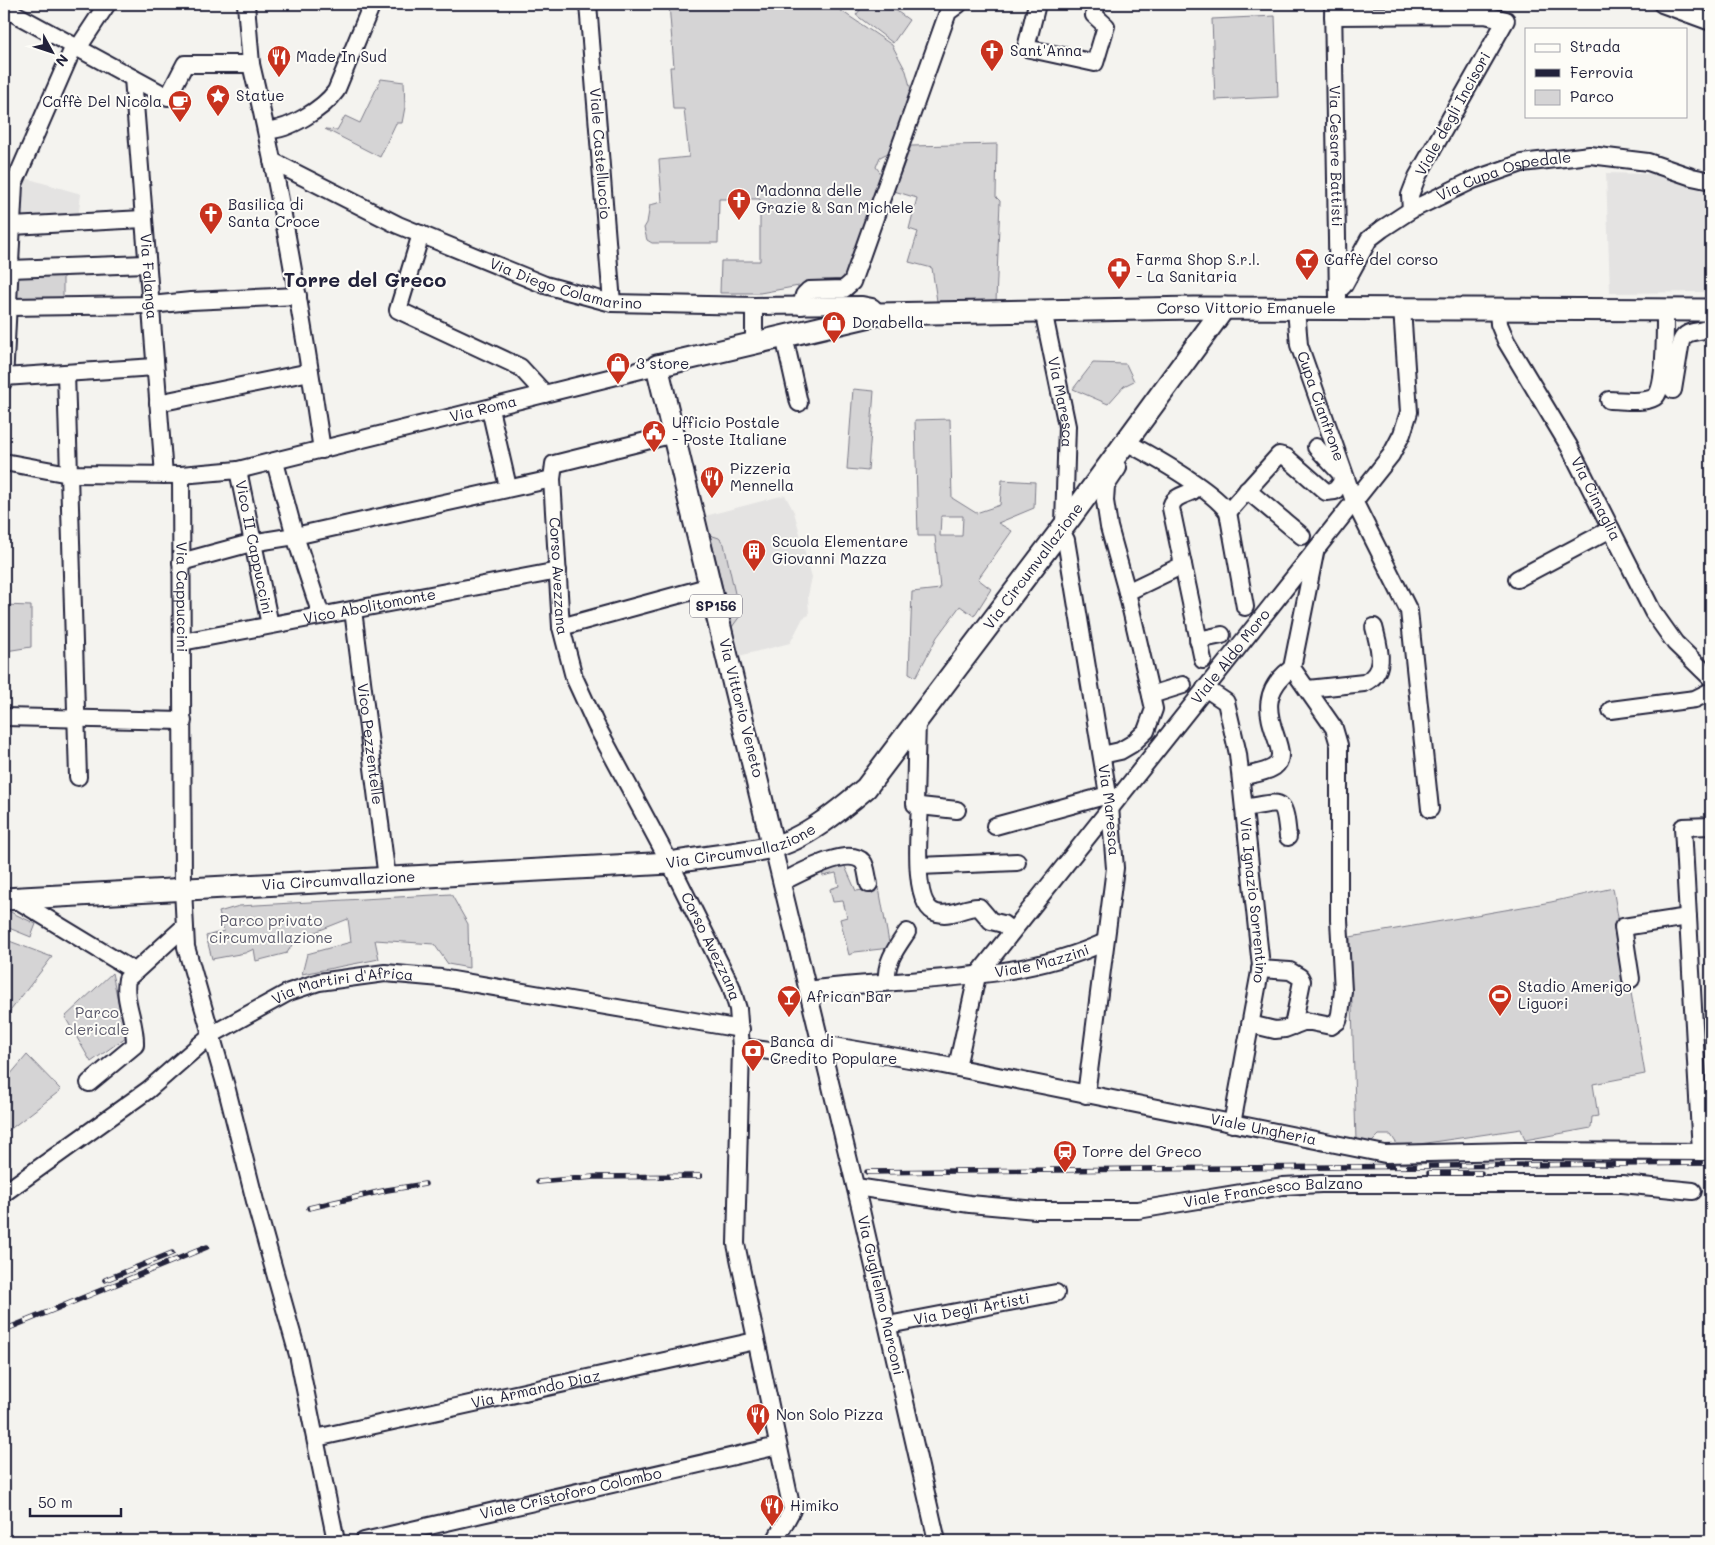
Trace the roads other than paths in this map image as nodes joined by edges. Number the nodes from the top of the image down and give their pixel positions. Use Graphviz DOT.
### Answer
graph roads {
  1 [pos="107,4"];
  2 [pos="246,4"];
  3 [pos="372,4"];
  4 [pos="588,4"];
  5 [pos="959,4"];
  6 [pos="1037,4"];
  7 [pos="1097,4"];
  8 [pos="1662,4"];
  9 [pos="4,8"];
  10 [pos="1333,10"];
  11 [pos="1711,22"];
  12 [pos="76,47"];
  13 [pos="251,64"];
  14 [pos="133,78"];
  15 [pos="267,130"];
  16 [pos="272,161"];
  17 [pos="1711,181"];
  18 [pos="1411,210"];
  19 [pos="143,219"];
  20 [pos="12,226"];
  21 [pos="422,234"];
  22 [pos="146,264"];
  23 [pos="10,269"];
  24 [pos="298,296"];
  25 [pos="1338,300"];
  26 [pos="612,303"];
  27 [pos="150,305"];
  28 [pos="754,306"];
  29 [pos="801,306"];
  30 [pos="8,307"];
  31 [pos="1224,308"];
  32 [pos="1402,308"];
  33 [pos="1296,309"];
  34 [pos="1498,309"];
  35 [pos="1665,309"];
  36 [pos="1043,310"];
  37 [pos="1711,310"];
  38 [pos="879,314"];
  39 [pos="1711,326"];
  40 [pos="784,336"];
  41 [pos="754,343"];
  42 [pos="657,366"];
  43 [pos="156,367"];
  44 [pos="310,372"];
  45 [pos="66,373"];
  46 [pos="4,377"];
  47 [pos="4,381"];
  48 [pos="1673,390"];
  49 [pos="545,394"];
  50 [pos="1609,400"];
  51 [pos="158,403"];
  52 [pos="798,403"];
  53 [pos="490,409"];
  54 [pos="674,434"];
  55 [pos="1130,444"];
  56 [pos="1316,447"];
  57 [pos="322,450"];
  58 [pos="4,462"];
  59 [pos="274,462"];
  60 [pos="238,470"];
  61 [pos="69,474"];
  62 [pos="164,475"];
  63 [pos="181,475"];
  64 [pos="552,479"];
  65 [pos="508,487"];
  66 [pos="1247,490"];
  67 [pos="1194,491"];
  68 [pos="1354,501"];
  69 [pos="1228,512"];
  70 [pos="1062,527"];
  71 [pos="1611,529"];
  72 [pos="295,536"];
  73 [pos="1302,536"];
  74 [pos="251,543"];
  75 [pos="1315,550"];
  76 [pos="181,562"];
  77 [pos="1183,565"];
  78 [pos="558,571"];
  79 [pos="1517,579"];
  80 [pos="711,586"];
  81 [pos="1127,592"];
  82 [pos="1245,607"];
  83 [pos="353,610"];
  84 [pos="321,615"];
  85 [pos="270,625"];
  86 [pos="561,627"];
  87 [pos="1374,627"];
  88 [pos="1222,635"];
  89 [pos="1198,640"];
  90 [pos="182,642"];
  91 [pos="1203,660"];
  92 [pos="1292,668"];
  93 [pos="1711,678"];
  94 [pos="1183,685"];
  95 [pos="1205,688"];
  96 [pos="1308,689"];
  97 [pos="1711,691"];
  98 [pos="1151,695"];
  99 [pos="1612,710"];
  100 [pos="4,716"];
  101 [pos="76,718"];
  102 [pos="917,720"];
  103 [pos="183,721"];
  104 [pos="1102,754"];
  105 [pos="78,777"];
  106 [pos="1241,777"];
  107 [pos="1109,801"];
  108 [pos="920,806"];
  109 [pos="1244,808"];
  110 [pos="1430,809"];
  111 [pos="957,810"];
  112 [pos="996,826"];
  113 [pos="1711,826"];
  114 [pos="1288,837"];
  115 [pos="773,846"];
  116 [pos="670,862"];
  117 [pos="1016,862"];
  118 [pos="919,866"];
  119 [pos="387,878"];
  120 [pos="782,882"];
  121 [pos="869,884"];
  122 [pos="183,889"];
  123 [pos="7,897"];
  124 [pos="1688,917"];
  125 [pos="184,927"];
  126 [pos="1012,931"];
  127 [pos="907,932"];
  128 [pos="1105,942"];
  129 [pos="1260,969"];
  130 [pos="134,970"];
  131 [pos="976,976"];
  132 [pos="1631,979"];
  133 [pos="887,981"];
  134 [pos="808,990"];
  135 [pos="1250,1024"];
  136 [pos="1293,1026"];
  137 [pos="741,1029"];
  138 [pos="211,1035"];
  139 [pos="741,1047"];
  140 [pos="821,1049"];
  141 [pos="956,1067"];
  142 [pos="89,1083"];
  143 [pos="1086,1095"];
  144 [pos="1232,1124"];
  145 [pos="1706,1152"];
  146 [pos="856,1187"];
  147 [pos="1693,1191"];
  148 [pos="4,1193"];
  149 [pos="1056,1293"];
  150 [pos="888,1326"];
  151 [pos="755,1341"];
  152 [pos="316,1438"];
  153 [pos="778,1446"];
  154 [pos="336,1541"];
  155 [pos="364,1541"];
  156 [pos="774,1541"];
  157 [pos="937,1541"];
  1 -- 12 [label="street"];
  2 -- 13 [label="street"];
  3 -- 15 [label="street"];
  4 -- 26 [label="street, Viale Castelluccio"];
  5 -- 29 [label="street"];
  6 -- 7 [label="street"];
  8 -- 11 [label="street"];
  9 -- 12 [label="street"];
  10 -- 18 [label="street, Viale degli Incisori"];
  10 -- 25 [label="street, Via Cesare Battisti"];
  12 -- 14 [label="street"];
  12 -- 20 [label="street"];
  13 -- 14 [label="street"];
  13 -- 15 [label="street"];
  14 -- 19 [label="street, Via Falanga"];
  15 -- 16 [label="street"];
  16 -- 21 [label="street, Via Diego Colamarino"];
  16 -- 24 [label="street"];
  17 -- 18 [label="street, Via Cupa Ospedale"];
  18 -- 25 [label="street, Via Cupa Ospedale"];
  19 -- 20 [label="street"];
  19 -- 22 [label="street, Via Falanga"];
  20 -- 23 [label="street"];
  21 -- 26 [label="street, Via Diego Colamarino"];
  21 -- 49 [label="street"];
  22 -- 23 [label="street"];
  22 -- 27 [label="street, Via Falanga"];
  23 -- 30 [label="street"];
  24 -- 27 [label="street"];
  24 -- 44 [label="street"];
  25 -- 32 [label="main road, Corso Vittorio Emanuele"];
  25 -- 33 [label="main road, Corso Vittorio Emanuele"];
  26 -- 28 [label="street, Via Diego Colamarino"];
  27 -- 30 [label="street"];
  27 -- 43 [label="street, Via Falanga"];
  28 -- 29 [label="street, Via Diego Colamarino"];
  28 -- 41 [label="street"];
  29 -- 38 [label="street, Via Diego Colamarino"];
  30 -- 46 [label="street"];
  31 -- 33 [label="main road, Corso Vittorio Emanuele"];
  31 -- 36 [label="main road, Corso Vittorio Emanuele"];
  31 -- 55 [label="main road, Via Circumvallazione"];
  32 -- 34 [label="main road, Corso Vittorio Emanuele"];
  32 -- 68 [label="street, Viale Aldo Moro"];
  33 -- 68 [label="street, Cupa Cianfrone"];
  34 -- 35 [label="main road, Corso Vittorio Emanuele"];
  34 -- 71 [label="street, Via Cimaglia"];
  35 -- 37 [label="main road, Corso Vittorio Emanuele"];
  35 -- 50 [label="street"];
  36 -- 38 [label="main road, Corso Vittorio Emanuele"];
  36 -- 70 [label="street, Via Maresca"];
  38 -- 40 [label="main road, Corso Vittorio Emanuele"];
  39 -- 48 [label="street"];
  40 -- 41 [label="main road, Via Roma"];
  40 -- 52 [label="street"];
  41 -- 42 [label="main road, Via Roma"];
  42 -- 49 [label="street, Via Roma"];
  42 -- 54 [label="main road, Via Vittorio Veneto / SP156"];
  43 -- 45 [label="street"];
  43 -- 51 [label="street, Via Falanga"];
  44 -- 51 [label="street"];
  44 -- 57 [label="street"];
  45 -- 46 [label="street"];
  45 -- 61 [label="street"];
  46 -- 47 [label="street"];
  49 -- 53 [label="street, Via Roma"];
  51 -- 62 [label="street, Via Falanga"];
  53 -- 57 [label="street, Via Roma"];
  53 -- 65 [label="street"];
  54 -- 64 [label="street"];
  54 -- 80 [label="main road, Via Vittorio Veneto / SP156"];
  55 -- 69 [label="street"];
  55 -- 70 [label="main road, Via Circumvallazione"];
  55 -- 81 [label="street"];
  56 -- 66 [label="street"];
  57 -- 59 [label="street, Via Roma"];
  58 -- 61 [label="street, Via Roma"];
  59 -- 60 [label="street, Via Roma"];
  59 -- 72 [label="street"];
  60 -- 63 [label="street, Via Roma"];
  60 -- 74 [label="street, Vico II Cappuccini"];
  61 -- 62 [label="street, Via Roma"];
  61 -- 101 [label="street"];
  62 -- 63 [label="street, Via Roma"];
  63 -- 76 [label="street, Via Cappuccini"];
  64 -- 65 [label="street"];
  64 -- 78 [label="street, Corso Avezzana"];
  65 -- 72 [label="street"];
  66 -- 69 [label="street"];
  66 -- 73 [label="street"];
  67 -- 77 [label="street"];
  68 -- 75 [label="street, Viale Aldo Moro"];
  68 -- 110 [label="street, Cupa Cianfrone"];
  69 -- 82 [label="street"];
  70 -- 102 [label="main road, Via Circumvallazione"];
  70 -- 104 [label="street, Via Maresca"];
  71 -- 79 [label="street"];
  71 -- 93 [label="street, Via Cimaglia"];
  72 -- 74 [label="street"];
  72 -- 84 [label="street"];
  74 -- 76 [label="street"];
  74 -- 85 [label="street, Vico II Cappuccini"];
  75 -- 92 [label="street"];
  75 -- 95 [label="street, Viale Aldo Moro"];
  76 -- 90 [label="street, Via Cappuccini"];
  77 -- 81 [label="street"];
  77 -- 89 [label="street"];
  78 -- 83 [label="street, Vico Abolitomonte"];
  78 -- 86 [label="street, Corso Avezzana"];
  80 -- 86 [label="street"];
  80 -- 115 [label="main road, Via Vittorio Veneto / SP156"];
  81 -- 98 [label="street"];
  83 -- 84 [label="street, Vico Abolitomonte"];
  83 -- 119 [label="street, Vico Pezzentelle"];
  84 -- 85 [label="street, Vico Abolitomonte"];
  85 -- 90 [label="street, Vico Abolitomonte"];
  86 -- 116 [label="street, Corso Avezzana"];
  87 -- 96 [label="street"];
  88 -- 89 [label="street"];
  89 -- 91 [label="street"];
  90 -- 103 [label="street, Via Cappuccini"];
  92 -- 96 [label="street"];
  92 -- 106 [label="street"];
  94 -- 98 [label="street"];
  95 -- 106 [label="street, Via Ignazio Sorrentino"];
  95 -- 107 [label="street, Viale Aldo Moro"];
  96 -- 136 [label="street"];
  97 -- 99 [label="street"];
  98 -- 104 [label="street"];
  100 -- 101 [label="street"];
  101 -- 103 [label="street"];
  101 -- 105 [label="street"];
  102 -- 108 [label="street"];
  102 -- 115 [label="main road, Via Circumvallazione"];
  103 -- 122 [label="street, Via Cappuccini"];
  104 -- 107 [label="street, Via Maresca"];
  106 -- 109 [label="street, Via Ignazio Sorrentino"];
  107 -- 112 [label="street"];
  107 -- 126 [label="street, Viale Aldo Moro"];
  107 -- 128 [label="street, Via Maresca"];
  108 -- 111 [label="street"];
  108 -- 118 [label="street"];
  109 -- 114 [label="street"];
  109 -- 129 [label="street, Via Ignazio Sorrentino"];
  113 -- 124 [label="street"];
  115 -- 116 [label="main road, Via Circumvallazione"];
  115 -- 120 [label="street, SP156"];
  116 -- 119 [label="main road, Via Circumvallazione"];
  116 -- 137 [label="street, Corso Avezzana"];
  117 -- 118 [label="street"];
  118 -- 126 [label="street"];
  119 -- 122 [label="main road, Via Circumvallazione"];
  120 -- 121 [label="street"];
  120 -- 134 [label="street, SP156"];
  122 -- 123 [label="main road, Via Circumvallazione"];
  122 -- 125 [label="street, Via Cappuccini"];
  123 -- 130 [label="street"];
  124 -- 132 [label="street"];
  124 -- 145 [label="street"];
  125 -- 130 [label="street"];
  125 -- 138 [label="street, Via Cappuccini"];
  126 -- 131 [label="street, Viale Aldo Moro"];
  127 -- 133 [label="street"];
  128 -- 131 [label="street, Viale Mazzini"];
  128 -- 143 [label="street, Via Maresca"];
  129 -- 135 [label="street, Via Ignazio Sorrentino"];
  129 -- 136 [label="street"];
  130 -- 142 [label="street"];
  131 -- 133 [label="street, Viale Mazzini"];
  131 -- 141 [label="street"];
  133 -- 134 [label="street, Viale Mazzini"];
  134 -- 140 [label="street, SP156"];
  135 -- 136 [label="street"];
  135 -- 144 [label="street, Via Ignazio Sorrentino"];
  137 -- 138 [label="street, Via Martiri d'Africa"];
  137 -- 139 [label="street, Corso Avezzana"];
  138 -- 148 [label="street, Via Martiri d'Africa"];
  138 -- 152 [label="street, Via Cappuccini"];
  139 -- 140 [label="street"];
  139 -- 151 [label="street, Corso Avezzana"];
  140 -- 141 [label="street, Viale Ungheria"];
  140 -- 146 [label="street, Via Guglielmo Marconi / SP156"];
  141 -- 143 [label="street, Viale Ungheria"];
  143 -- 144 [label="street, Viale Ungheria"];
  144 -- 145 [label="street, Viale Ungheria"];
  146 -- 147 [label="street, Viale Francesco Balzano"];
  146 -- 150 [label="street, Via Guglielmo Marconi / SP156"];
  149 -- 150 [label="street, Via Degli Artisti"];
  150 -- 157 [label="street, Via Guglielmo Marconi / SP156"];
  151 -- 152 [label="street, Via Armando Diaz"];
  151 -- 153 [label="street, Corso Avezzana"];
  152 -- 154 [label="street, Via Cappuccini"];
  153 -- 155 [label="street, Viale Cristoforo Colombo"];
  153 -- 156 [label="street, Corso Avezzana"];
}
